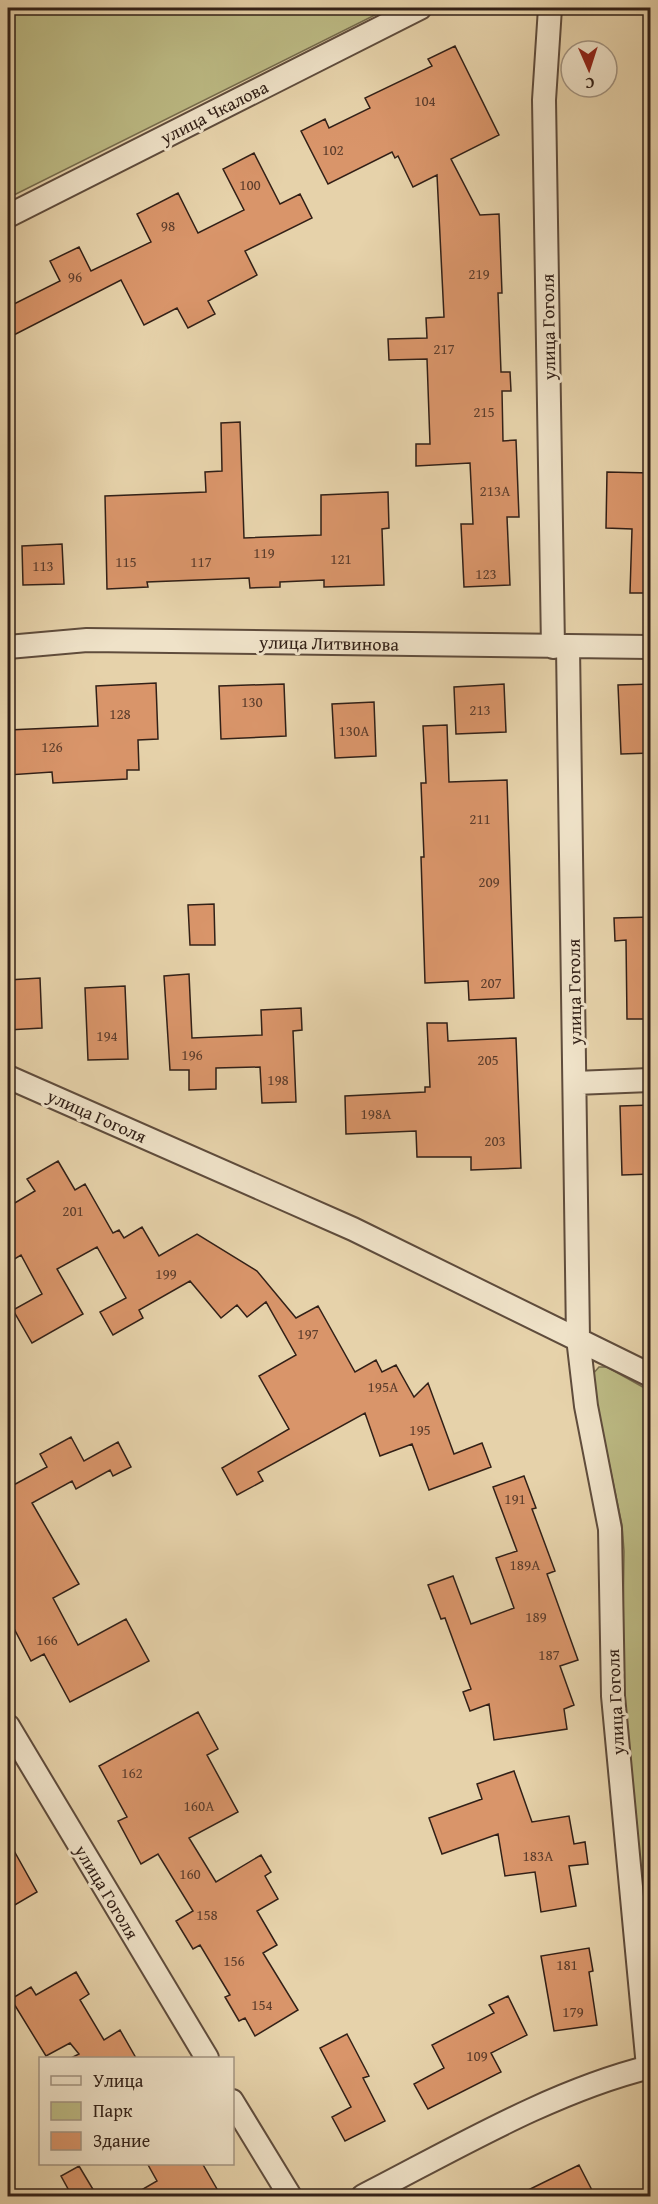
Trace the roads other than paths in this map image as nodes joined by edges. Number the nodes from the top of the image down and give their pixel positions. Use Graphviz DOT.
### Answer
graph roads {
  1 [pos="420,8"];
  2 [pos="550,8"];
  3 [pos="8,216"];
  4 [pos="8,647"];
  5 [pos="561,647"];
  6 [pos="651,647"];
  7 [pos="8,1077"];
  8 [pos="651,1080"];
  9 [pos="575,1083"];
  10 [pos="578,1338"];
  11 [pos="651,1375"];
  12 [pos="8,1726"];
  13 [pos="206,2057"];
  14 [pos="649,2067"];
  15 [pos="234,2104"];
  16 [pos="290,2196"];
  17 [pos="363,2196"];
  1 -- 3 [label="street, улица Чкалова"];
  2 -- 5 [label="street, улица Гоголя"];
  4 -- 5 [label="street, улица Литвинова"];
  5 -- 6 [label="street, улица Литвинова"];
  5 -- 9 [label="street, улица Гоголя"];
  7 -- 10 [label="street, улица Гоголя"];
  8 -- 9 [label="street"];
  9 -- 10 [label="street, улица Гоголя"];
  10 -- 11 [label="street, улица Гоголя"];
  10 -- 14 [label="street, улица Гоголя"];
  12 -- 13 [label="street, улица Гоголя"];
  14 -- 17 [label="street"];
  15 -- 16 [label="street"];
}
